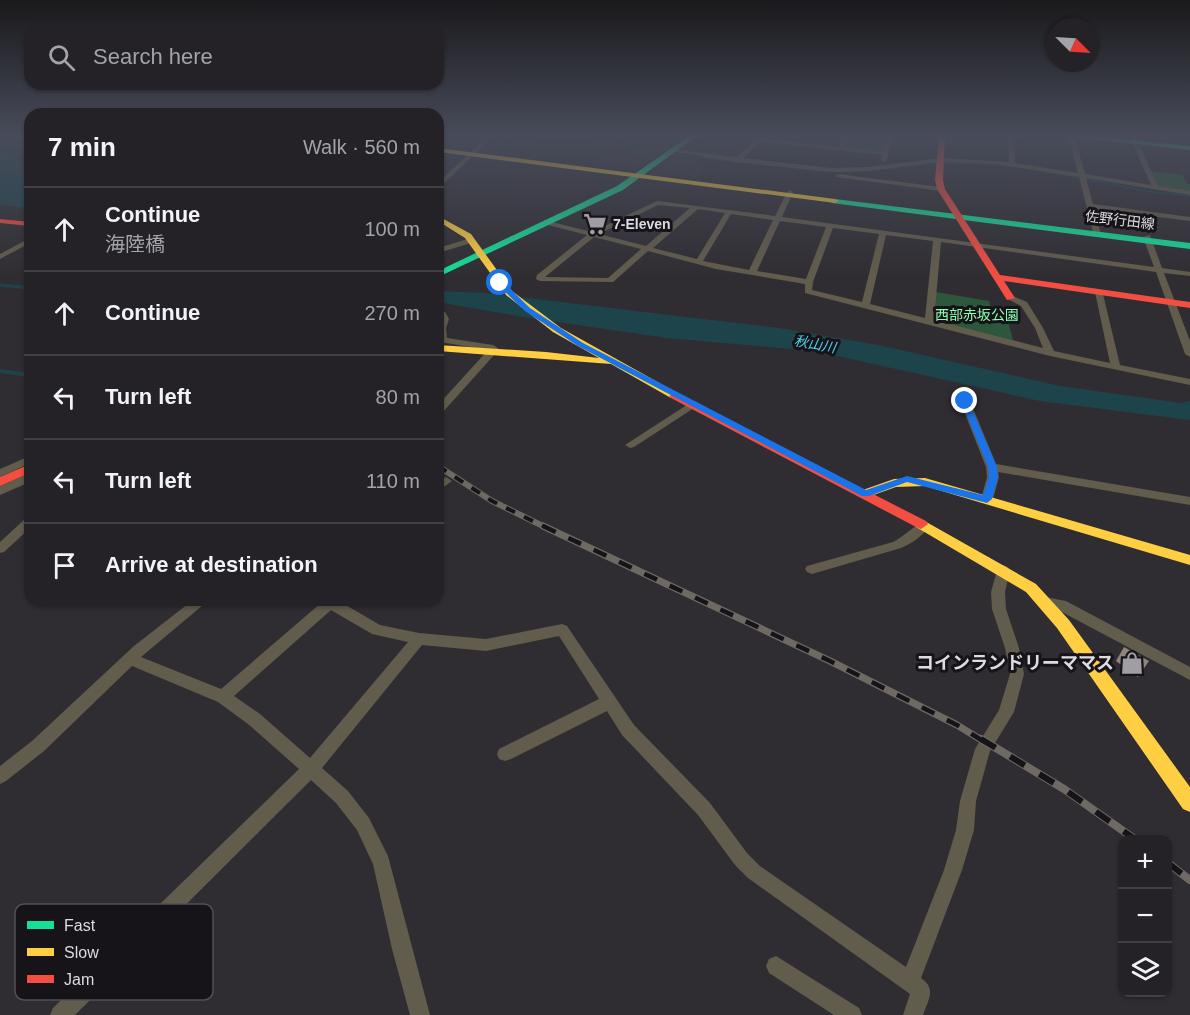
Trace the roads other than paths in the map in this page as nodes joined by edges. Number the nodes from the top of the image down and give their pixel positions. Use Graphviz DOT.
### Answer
graph roads {
  1 [pos="629,182"];
  2 [pos="702,182"];
  3 [pos="892,182"];
  4 [pos="940,182"];
  5 [pos="1084,182"];
  6 [pos="1102,182"];
  7 [pos="1108,182"];
  8 [pos="1153,182"];
  9 [pos="942,189"];
  10 [pos="1156,189"];
  11 [pos="790,193"];
  12 [pos="1190,193"];
  13 [pos="1190,198"];
  14 [pos="1090,206"];
  15 [pos="696,207"];
  16 [pos="729,212"];
  17 [pos="956,214"];
  18 [pos="778,218"];
  19 [pos="1190,219"];
  20 [pos="0,221"];
  21 [pos="444,221"];
  22 [pos="548,222"];
  23 [pos="24,223"];
  24 [pos="830,225"];
  25 [pos="883,232"];
  26 [pos="1097,232"];
  27 [pos="592,234"];
  28 [pos="1147,239"];
  29 [pos="471,240"];
  30 [pos="937,240"];
  31 [pos="24,243"];
  32 [pos="1190,244"];
  33 [pos="975,245"];
  34 [pos="648,248"];
  35 [pos="444,249"];
  36 [pos="0,250"];
  37 [pos="10,251"];
  38 [pos="24,252"];
  39 [pos="480,254"];
  40 [pos="0,257"];
  41 [pos="699,262"];
  42 [pos="1159,270"];
  43 [pos="444,271"];
  44 [pos="752,273"];
  45 [pos="1190,274"];
  46 [pos="997,277"];
  47 [pos="809,282"];
  48 [pos="1099,292"];
  49 [pos="1010,298"];
  50 [pos="1171,302"];
  51 [pos="866,305"];
  52 [pos="1190,305"];
  53 [pos="929,322"];
  54 [pos="444,340"];
  55 [pos="444,348"];
  56 [pos="492,352"];
  57 [pos="1050,353"];
  58 [pos="1190,354"];
  59 [pos="613,363"];
  60 [pos="1116,367"];
  61 [pos="1190,382"];
  62 [pos="965,401"];
  63 [pos="444,404"];
  64 [pos="693,404"];
  65 [pos="630,445"];
  66 [pos="24,462"];
  67 [pos="993,467"];
  68 [pos="24,471"];
  69 [pos="0,473"];
  70 [pos="24,480"];
  71 [pos="0,482"];
  72 [pos="0,491"];
  73 [pos="865,494"];
  74 [pos="987,499"];
  75 [pos="1190,501"];
  76 [pos="924,526"];
  77 [pos="24,527"];
  78 [pos="0,549"];
  79 [pos="1190,560"];
  80 [pos="812,569"];
  81 [pos="1003,570"];
  82 [pos="1045,602"];
  83 [pos="195,606"];
  84 [pos="323,606"];
  85 [pos="336,606"];
  86 [pos="419,639"];
  87 [pos="130,659"];
  88 [pos="1190,674"];
  89 [pos="223,697"];
  90 [pos="609,702"];
  91 [pos="505,754"];
  92 [pos="311,768"];
  93 [pos="0,776"];
  94 [pos="1190,803"];
  95 [pos="173,904"];
  96 [pos="776,966"];
  97 [pos="910,982"];
  98 [pos="75,1000"];
  99 [pos="60,1015"];
  100 [pos="420,1015"];
  101 [pos="852,1015"];
  102 [pos="913,1015"];
  1 -- 22 [label="street"];
  2 -- 11 [label="street, 佐野行田線"];
  3 -- 9 [label="street"];
  4 -- 9 [label="street"];
  5 -- 14 [label="street"];
  6 -- 13 [label="street"];
  7 -- 10 [label="street"];
  8 -- 10 [label="street"];
  9 -- 17 [label="street"];
  10 -- 12 [label="street"];
  11 -- 17 [label="street, 佐野行田線"];
  11 -- 18 [label="street"];
  14 -- 19 [label="street"];
  14 -- 26 [label="street"];
  15 -- 16 [label="street"];
  15 -- 27 [label="street"];
  15 -- 34 [label="street"];
  16 -- 18 [label="street"];
  16 -- 41 [label="street"];
  17 -- 26 [label="street, 佐野行田線"];
  17 -- 33 [label="street"];
  18 -- 24 [label="street"];
  18 -- 44 [label="street"];
  20 -- 23 [label="street"];
  21 -- 29 [label="street"];
  22 -- 27 [label="street"];
  22 -- 39 [label="street"];
  24 -- 25 [label="street"];
  24 -- 47 [label="street"];
  25 -- 30 [label="street"];
  25 -- 51 [label="street"];
  26 -- 28 [label="street, 佐野行田線"];
  27 -- 34 [label="street"];
  27 -- 34 [label="street"];
  28 -- 32 [label="street, 佐野行田線"];
  28 -- 42 [label="street"];
  29 -- 35 [label="street"];
  29 -- 39 [label="street"];
  30 -- 33 [label="street"];
  30 -- 53 [label="street"];
  31 -- 37 [label="street"];
  33 -- 42 [label="street"];
  33 -- 46 [label="street"];
  34 -- 41 [label="street"];
  36 -- 37 [label="street"];
  37 -- 38 [label="street"];
  37 -- 40 [label="street"];
  39 -- 43 [label="street"];
  39 -- 59 [label="street"];
  41 -- 44 [label="street"];
  42 -- 45 [label="street"];
  42 -- 50 [label="street"];
  44 -- 47 [label="street"];
  46 -- 48 [label="street"];
  46 -- 49 [label="street"];
  47 -- 51 [label="street"];
  48 -- 50 [label="street"];
  48 -- 60 [label="street"];
  49 -- 57 [label="street"];
  50 -- 52 [label="street"];
  50 -- 58 [label="street"];
  51 -- 53 [label="street"];
  53 -- 57 [label="street"];
  54 -- 56 [label="street"];
  55 -- 56 [label="street"];
  56 -- 59 [label="street"];
  56 -- 63 [label="street"];
  57 -- 60 [label="street"];
  59 -- 64 [label="street"];
  60 -- 61 [label="street"];
  62 -- 67 [label="street"];
  64 -- 65 [label="street"];
  64 -- 73 [label="street"];
  66 -- 69 [label="street"];
  67 -- 74 [label="street"];
  67 -- 75 [label="street"];
  68 -- 71 [label="street"];
  70 -- 72 [label="street"];
  73 -- 74 [label="street"];
  73 -- 76 [label="street"];
  74 -- 79 [label="street"];
  76 -- 80 [label="street"];
  76 -- 81 [label="street"];
  77 -- 78 [label="street"];
  81 -- 82 [label="street"];
  81 -- 97 [label="street"];
  82 -- 88 [label="street"];
  82 -- 94 [label="street"];
  83 -- 87 [label="street"];
  84 -- 89 [label="street"];
  85 -- 86 [label="street"];
  86 -- 90 [label="street"];
  86 -- 92 [label="street"];
  87 -- 89 [label="street"];
  87 -- 93 [label="street"];
  89 -- 92 [label="street"];
  90 -- 91 [label="street"];
  90 -- 97 [label="street"];
  92 -- 95 [label="street"];
  92 -- 100 [label="street"];
  96 -- 101 [label="street"];
  97 -- 102 [label="street"];
  98 -- 99 [label="street"];
}
